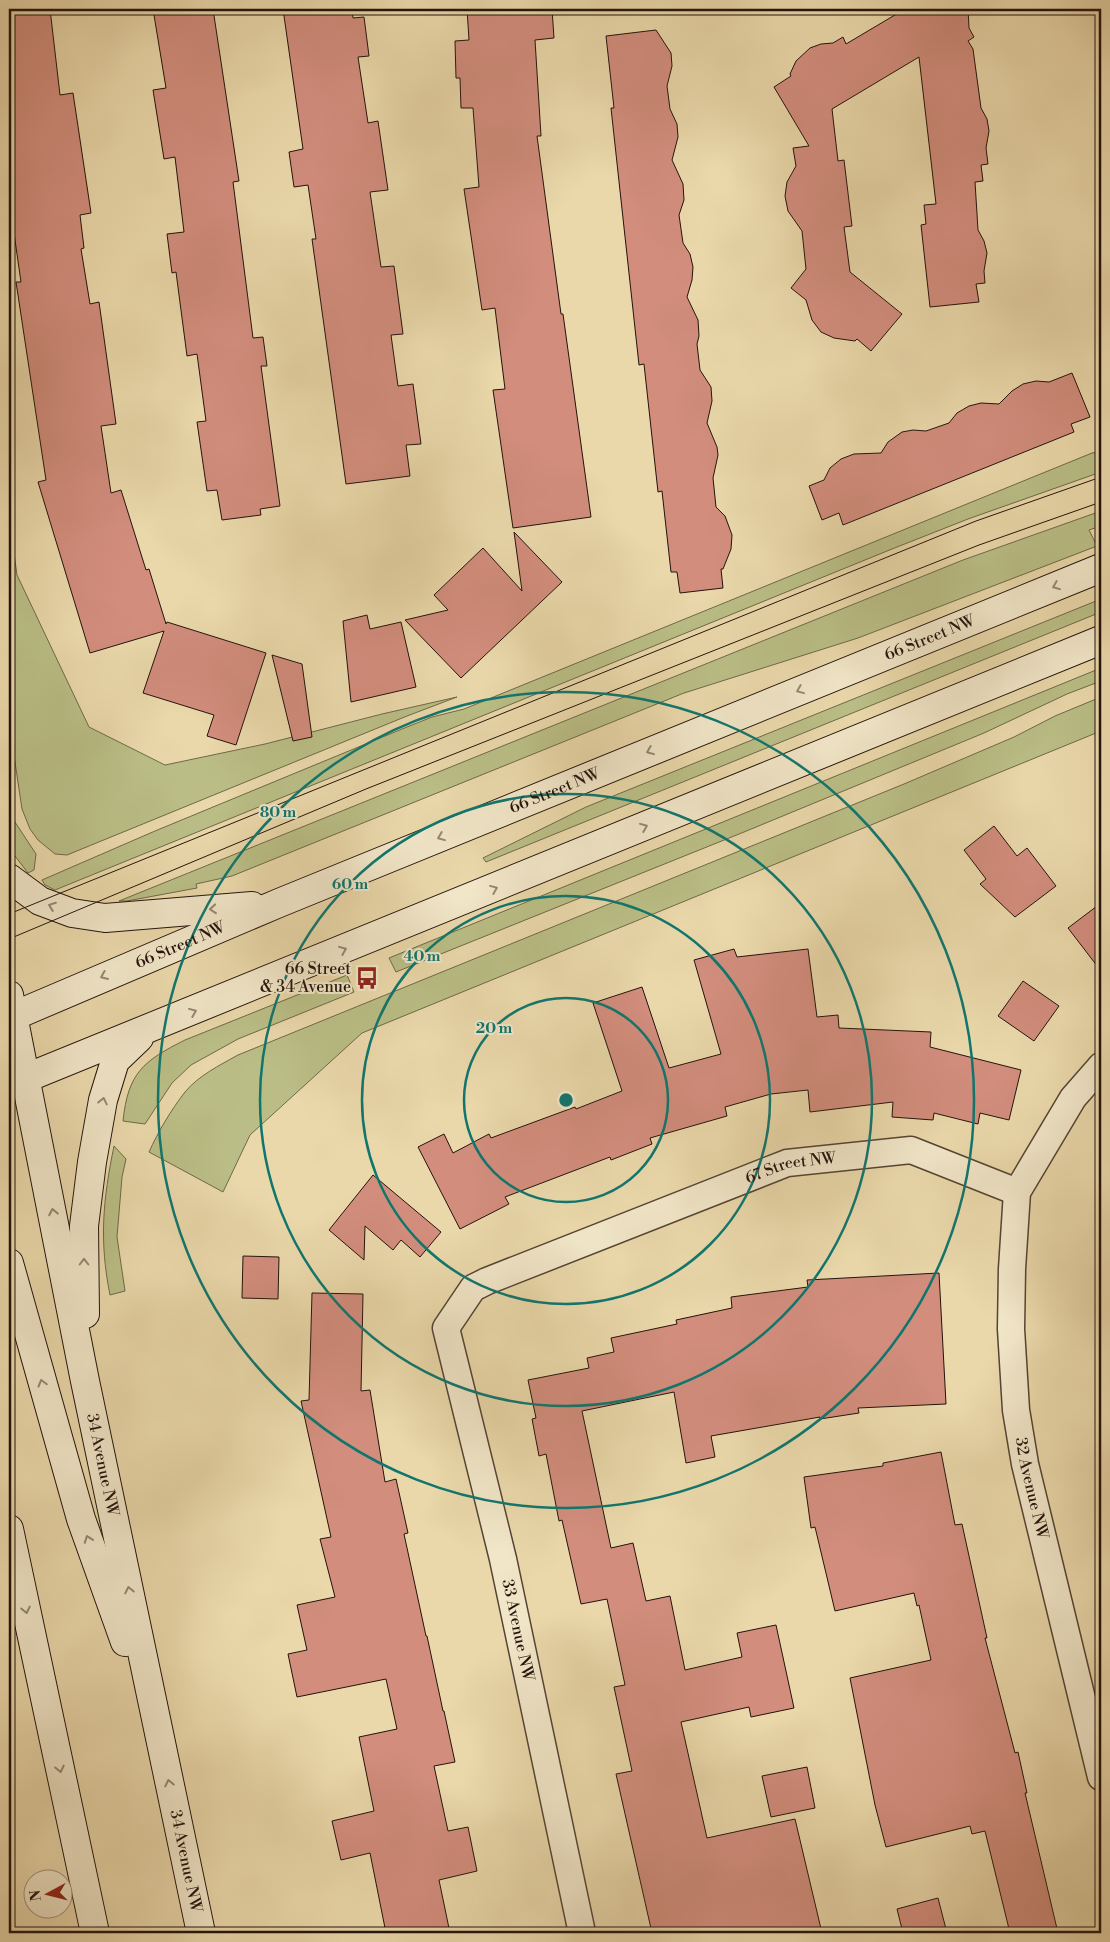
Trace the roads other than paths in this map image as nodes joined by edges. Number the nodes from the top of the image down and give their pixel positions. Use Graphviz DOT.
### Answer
graph roads {
  1 [pos="1101,568"];
  2 [pos="1101,640"];
  3 [pos="9,878"];
  4 [pos="278,904"];
  5 [pos="10,1010"];
  6 [pos="148,1030"];
  7 [pos="1101,1066"];
  8 [pos="14,1077"];
  9 [pos="1017,1192"];
  10 [pos="9,1262"];
  11 [pos="446,1328"];
  12 [pos="85,1380"];
  13 [pos="9,1528"];
  14 [pos="158,1733"];
  15 [pos="1101,1777"];
  16 [pos="95,1933"];
  17 [pos="201,1933"];
  18 [pos="582,1933"];
  1 -- 4 [label="main road, 66 Street NW, one-way"];
  6 -- 2 [label="main road, one-way"];
  4 -- 3 [label="main road, one-way"];
  4 -- 5 [label="main road, 66 Street NW, one-way"];
  5 -- 8 [label="main road, 34 Avenue NW"];
  6 -- 8 [label="main road"];
  12 -- 6 [label="main road, one-way"];
  7 -- 9 [label="street"];
  12 -- 8 [label="main road, 34 Avenue NW, one-way"];
  9 -- 11 [label="street, 67 Street NW"];
  9 -- 15 [label="street, 32 Avenue NW"];
  14 -- 10 [label="main road, one-way"];
  11 -- 18 [label="street, 33 Avenue NW"];
  14 -- 12 [label="main road, 34 Avenue NW, one-way"];
  13 -- 16 [label="main road, one-way"];
  17 -- 14 [label="main road, 34 Avenue NW, one-way"];
}
